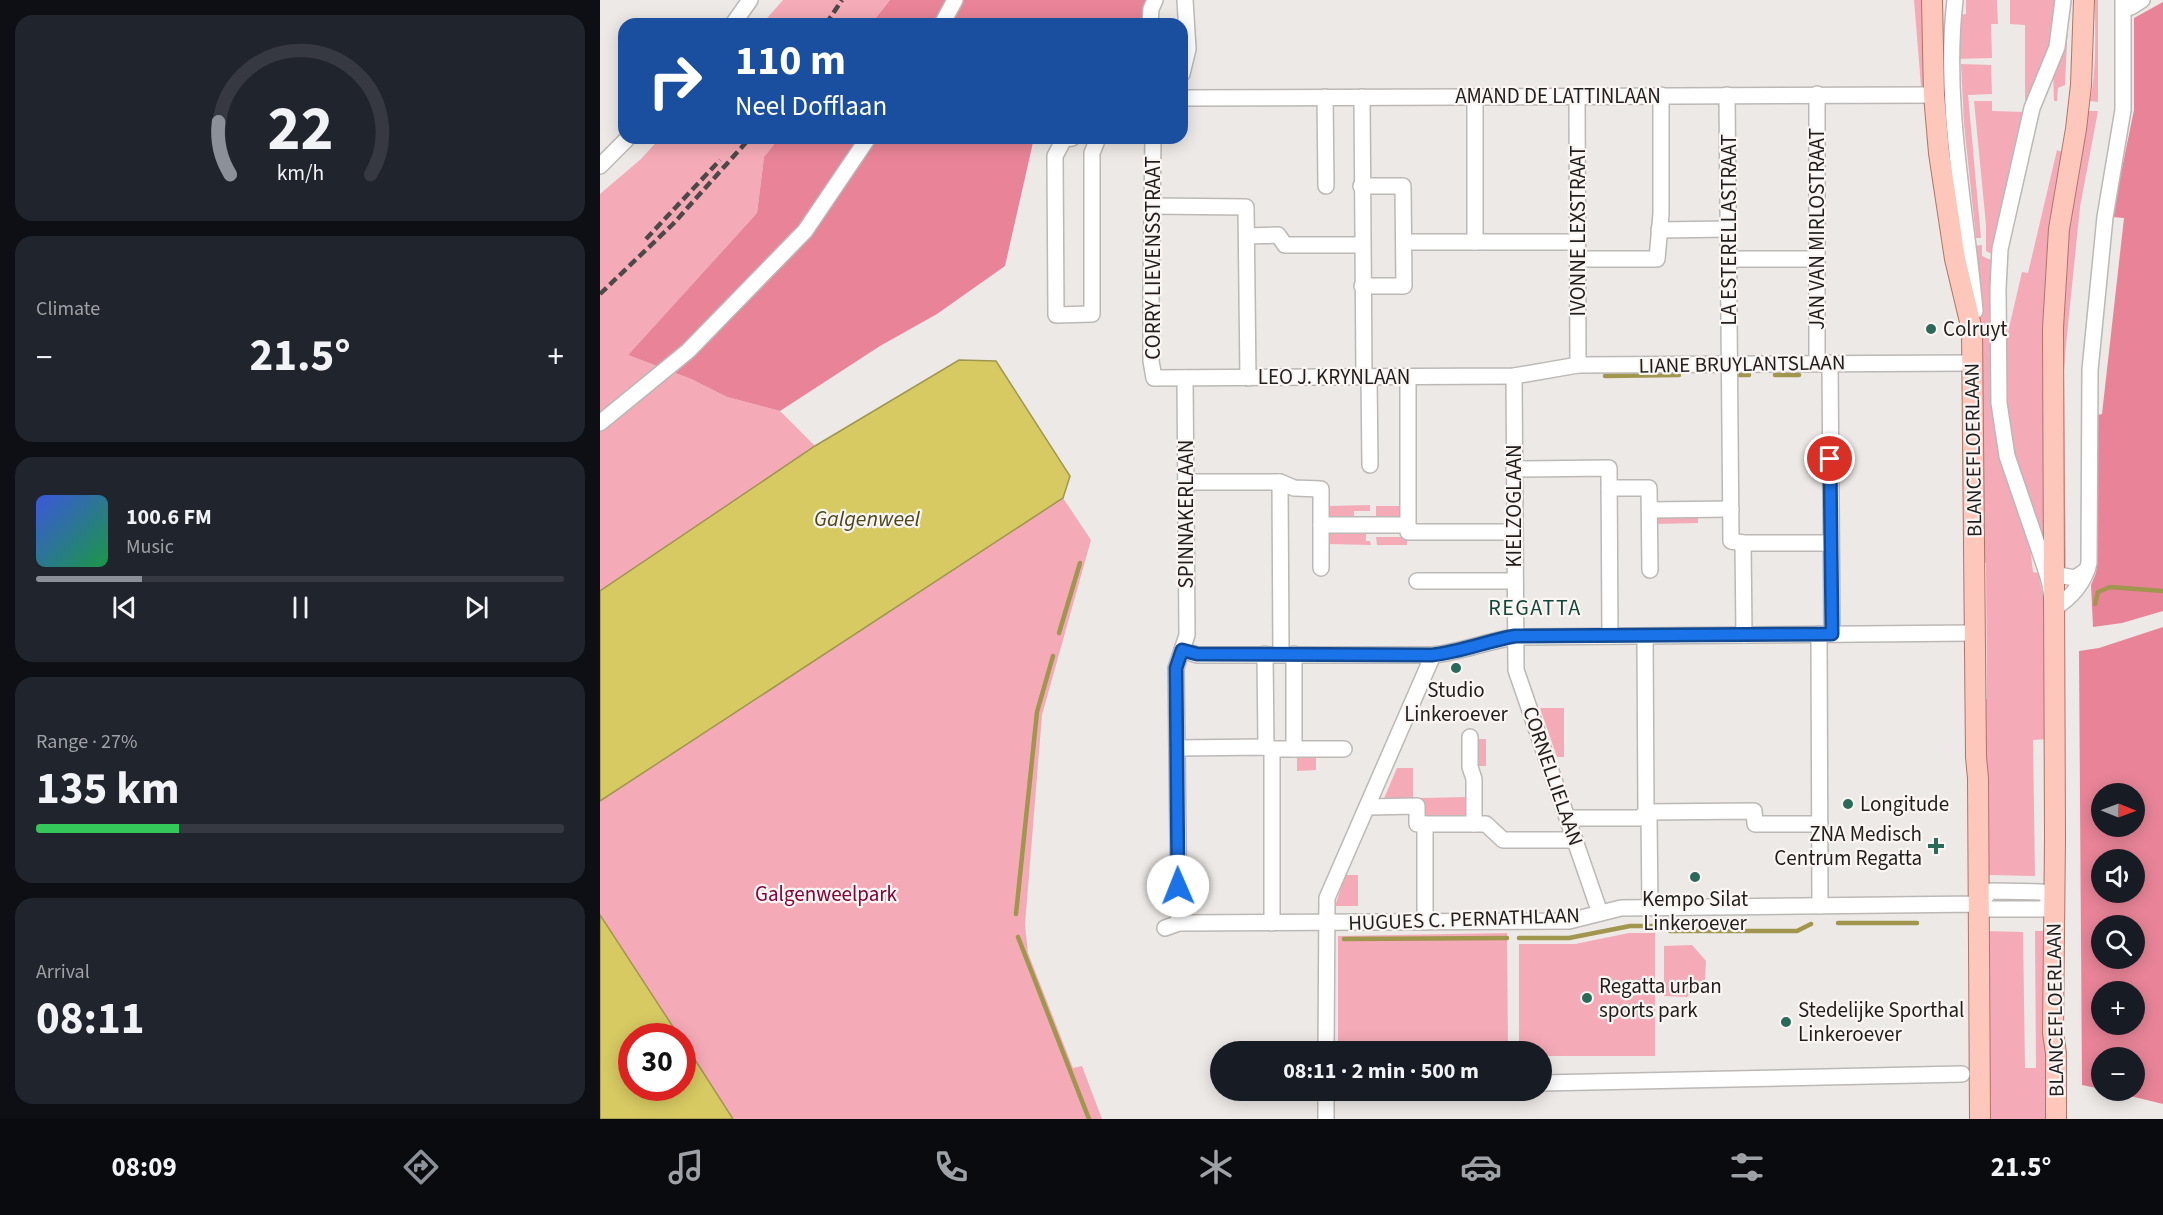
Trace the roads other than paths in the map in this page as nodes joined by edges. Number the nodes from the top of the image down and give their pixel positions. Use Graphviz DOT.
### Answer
graph roads {
  1 [pos="750,0"];
  2 [pos="955,0"];
  3 [pos="1155,0"];
  4 [pos="1185,0"];
  5 [pos="1932,0"];
  6 [pos="1955,0"];
  7 [pos="2063,0"];
  8 [pos="2084,0"];
  9 [pos="2142,0"];
  10 [pos="2123,3"];
  11 [pos="737,18"];
  12 [pos="945,18"];
  13 [pos="1150,18"];
  14 [pos="1186,18"];
  15 [pos="1817,94"];
  16 [pos="1661,95"];
  17 [pos="1727,95"];
  18 [pos="1934,95"];
  19 [pos="1577,96"];
  20 [pos="1325,97"];
  21 [pos="1362,97"];
  22 [pos="1475,97"];
  23 [pos="1188,98"];
  24 [pos="622,144"];
  25 [pos="864,144"];
  26 [pos="1061,144"];
  27 [pos="1096,144"];
  28 [pos="1153,144"];
  29 [pos="600,166"];
  30 [pos="1326,186"];
  31 [pos="1361,186"];
  32 [pos="1152,206"];
  33 [pos="1729,229"];
  34 [pos="1247,236"];
  35 [pos="1658,238"];
  36 [pos="1404,242"];
  37 [pos="1475,242"];
  38 [pos="1578,242"];
  39 [pos="1362,245"];
  40 [pos="1578,259"];
  41 [pos="1729,259"];
  42 [pos="1817,259"];
  43 [pos="1362,286"];
  44 [pos="1972,330"];
  45 [pos="1824,363"];
  46 [pos="1972,363"];
  47 [pos="1578,365"];
  48 [pos="1730,366"];
  49 [pos="1514,376"];
  50 [pos="1367,377"];
  51 [pos="1408,377"];
  52 [pos="1154,378"];
  53 [pos="1185,378"];
  54 [pos="1248,378"];
  55 [pos="600,423"];
  56 [pos="1370,465"];
  57 [pos="1514,469"];
  58 [pos="1186,482"];
  59 [pos="1280,482"];
  60 [pos="1609,488"];
  61 [pos="1731,509"];
  62 [pos="1650,510"];
  63 [pos="1321,525"];
  64 [pos="1412,529"];
  65 [pos="1514,532"];
  66 [pos="1737,542"];
  67 [pos="1831,543"];
  68 [pos="1322,568"];
  69 [pos="1650,570"];
  70 [pos="2087,570"];
  71 [pos="2053,574"];
  72 [pos="1515,581"];
  73 [pos="1417,582"];
  74 [pos="2052,609"];
  75 [pos="1974,633"];
  76 [pos="1826,634"];
  77 [pos="1744,635"];
  78 [pos="1515,636"];
  79 [pos="1610,636"];
  80 [pos="1646,636"];
  81 [pos="1182,650"];
  82 [pos="1280,654"];
  83 [pos="1432,655"];
  84 [pos="1470,737"];
  85 [pos="1294,747"];
  86 [pos="1183,748"];
  87 [pos="1269,748"];
  88 [pos="1344,749"];
  89 [pos="1367,807"];
  90 [pos="1646,812"];
  91 [pos="1568,818"];
  92 [pos="1477,824"];
  93 [pos="1820,824"];
  94 [pos="1425,826"];
  95 [pos="1575,840"];
  96 [pos="2054,900"];
  97 [pos="1978,904"];
  98 [pos="1820,906"];
  99 [pos="1650,908"];
  100 [pos="1600,913"];
  101 [pos="1326,922"];
  102 [pos="1425,922"];
  103 [pos="1272,923"];
  104 [pos="1172,925"];
  105 [pos="1326,1041"];
  106 [pos="1962,1074"];
  107 [pos="1552,1083"];
  108 [pos="1326,1101"];
  109 [pos="1326,1119"];
  110 [pos="1980,1119"];
  111 [pos="2056,1119"];
  1 -- 11 [label="street"];
  2 -- 12 [label="street"];
  3 -- 13 [label="street"];
  4 -- 14 [label="street"];
  5 -- 18 [label="main road, BLANCEFLOERLAAN"];
  6 -- 44 [label="street"];
  7 -- 74 [label="street"];
  8 -- 71 [label="main road, BLANCEFLOERLAAN"];
  9 -- 10 [label="street"];
  10 -- 70 [label="street"];
  15 -- 17 [label="street, AMAND DE LATTINLAAN"];
  15 -- 18 [label="street, AMAND DE LATTINLAAN"];
  15 -- 42 [label="street, JAN VAN MIRLOSTRAAT"];
  16 -- 17 [label="street, AMAND DE LATTINLAAN"];
  16 -- 19 [label="street, AMAND DE LATTINLAAN"];
  16 -- 35 [label="street"];
  17 -- 33 [label="street, LA ESTERELLASTRAAT"];
  18 -- 44 [label="main road, BLANCEFLOERLAAN"];
  19 -- 22 [label="street, AMAND DE LATTINLAAN"];
  19 -- 38 [label="street, IVONNE LEXSTRAAT"];
  20 -- 21 [label="street, AMAND DE LATTINLAAN"];
  20 -- 23 [label="street, AMAND DE LATTINLAAN"];
  20 -- 30 [label="street"];
  21 -- 22 [label="street, AMAND DE LATTINLAAN"];
  21 -- 31 [label="street"];
  22 -- 37 [label="street"];
  24 -- 29 [label="street"];
  25 -- 55 [label="street"];
  26 -- 27 [label="street"];
  28 -- 32 [label="street, CORRY LIEVENSSTRAAT"];
  31 -- 36 [label="street"];
  31 -- 39 [label="street"];
  32 -- 34 [label="street"];
  32 -- 52 [label="street, CORRY LIEVENSSTRAAT"];
  33 -- 35 [label="street"];
  33 -- 41 [label="street, LA ESTERELLASTRAAT"];
  34 -- 39 [label="street"];
  34 -- 54 [label="street"];
  35 -- 40 [label="street"];
  36 -- 37 [label="street"];
  36 -- 43 [label="street"];
  37 -- 38 [label="street"];
  38 -- 40 [label="street, IVONNE LEXSTRAAT"];
  39 -- 43 [label="street"];
  40 -- 47 [label="street, IVONNE LEXSTRAAT"];
  41 -- 42 [label="street"];
  41 -- 48 [label="street, LA ESTERELLASTRAAT"];
  42 -- 45 [label="street, JAN VAN MIRLOSTRAAT"];
  43 -- 50 [label="street"];
  44 -- 46 [label="main road, BLANCEFLOERLAAN"];
  45 -- 46 [label="street, LIANE BRUYLANTSLAAN"];
  45 -- 48 [label="street, LIANE BRUYLANTSLAAN"];
  45 -- 67 [label="street, JAN VAN MIRLOSTRAAT"];
  46 -- 75 [label="main road, BLANCEFLOERLAAN"];
  47 -- 48 [label="street, LIANE BRUYLANTSLAAN"];
  47 -- 49 [label="street, LIANE BRUYLANTSLAAN"];
  48 -- 61 [label="street, LA ESTERELLASTRAAT"];
  49 -- 51 [label="street, LEO J. KRYNLAAN"];
  49 -- 57 [label="street, KIELZOGLAAN"];
  50 -- 51 [label="street, LEO J. KRYNLAAN"];
  50 -- 54 [label="street, LEO J. KRYNLAAN"];
  50 -- 56 [label="street"];
  51 -- 64 [label="street"];
  52 -- 53 [label="street, LEO J. KRYNLAAN"];
  53 -- 54 [label="street, LEO J. KRYNLAAN"];
  53 -- 58 [label="street, SPINNAKERLAAN"];
  57 -- 60 [label="street"];
  57 -- 65 [label="street, KIELZOGLAAN"];
  58 -- 59 [label="street"];
  58 -- 81 [label="street, SPINNAKERLAAN"];
  59 -- 63 [label="street"];
  59 -- 82 [label="street"];
  60 -- 62 [label="street"];
  60 -- 79 [label="street"];
  61 -- 62 [label="street"];
  61 -- 66 [label="street, LA ESTERELLASTRAAT"];
  62 -- 69 [label="street"];
  63 -- 64 [label="street"];
  63 -- 68 [label="street"];
  64 -- 65 [label="street"];
  65 -- 72 [label="street, KIELZOGLAAN"];
  66 -- 67 [label="street"];
  66 -- 77 [label="street, LA ESTERELLASTRAAT"];
  67 -- 76 [label="street, JAN VAN MIRLOSTRAAT"];
  70 -- 71 [label="street"];
  70 -- 74 [label="street"];
  71 -- 74 [label="main road, BLANCEFLOERLAAN"];
  72 -- 73 [label="street"];
  72 -- 78 [label="street, KIELZOGLAAN"];
  74 -- 96 [label="main road, BLANCEFLOERLAAN"];
  75 -- 76 [label="street"];
  75 -- 97 [label="main road, BLANCEFLOERLAAN"];
  76 -- 77 [label="street"];
  76 -- 93 [label="street, JAN VAN MIRLOSTRAAT"];
  77 -- 80 [label="street"];
  78 -- 79 [label="street"];
  78 -- 83 [label="street"];
  78 -- 91 [label="street, CORNELLIELAAN"];
  79 -- 80 [label="street"];
  80 -- 90 [label="street"];
  81 -- 82 [label="street"];
  81 -- 86 [label="street, SPINNAKERLAAN"];
  82 -- 83 [label="street"];
  82 -- 85 [label="street"];
  82 -- 87 [label="street"];
  83 -- 89 [label="street"];
  84 -- 92 [label="street"];
  85 -- 87 [label="street"];
  85 -- 88 [label="street"];
  86 -- 87 [label="street"];
  86 -- 104 [label="street, SPINNAKERLAAN"];
  87 -- 103 [label="street"];
  89 -- 94 [label="street"];
  89 -- 101 [label="street"];
  90 -- 91 [label="street"];
  90 -- 93 [label="street"];
  90 -- 99 [label="street"];
  91 -- 95 [label="street, CORNELLIELAAN"];
  92 -- 94 [label="street"];
  92 -- 95 [label="street"];
  93 -- 98 [label="street, JAN VAN MIRLOSTRAAT"];
  94 -- 102 [label="street"];
  95 -- 100 [label="street, CORNELLIELAAN"];
  96 -- 97 [label="street, BLANCEFLOERLAAN"];
  96 -- 111 [label="main road, BLANCEFLOERLAAN"];
  97 -- 98 [label="street, HUGUES C. PERNATHLAAN"];
  97 -- 110 [label="main road, BLANCEFLOERLAAN"];
  98 -- 99 [label="street, HUGUES C. PERNATHLAAN"];
  99 -- 100 [label="street, HUGUES C. PERNATHLAAN"];
  100 -- 102 [label="street, HUGUES C. PERNATHLAAN"];
  101 -- 102 [label="street, HUGUES C. PERNATHLAAN"];
  101 -- 103 [label="street, HUGUES C. PERNATHLAAN"];
  101 -- 105 [label="street"];
  103 -- 104 [label="street, HUGUES C. PERNATHLAAN"];
  106 -- 107 [label="street"];
  108 -- 109 [label="street"];
}
